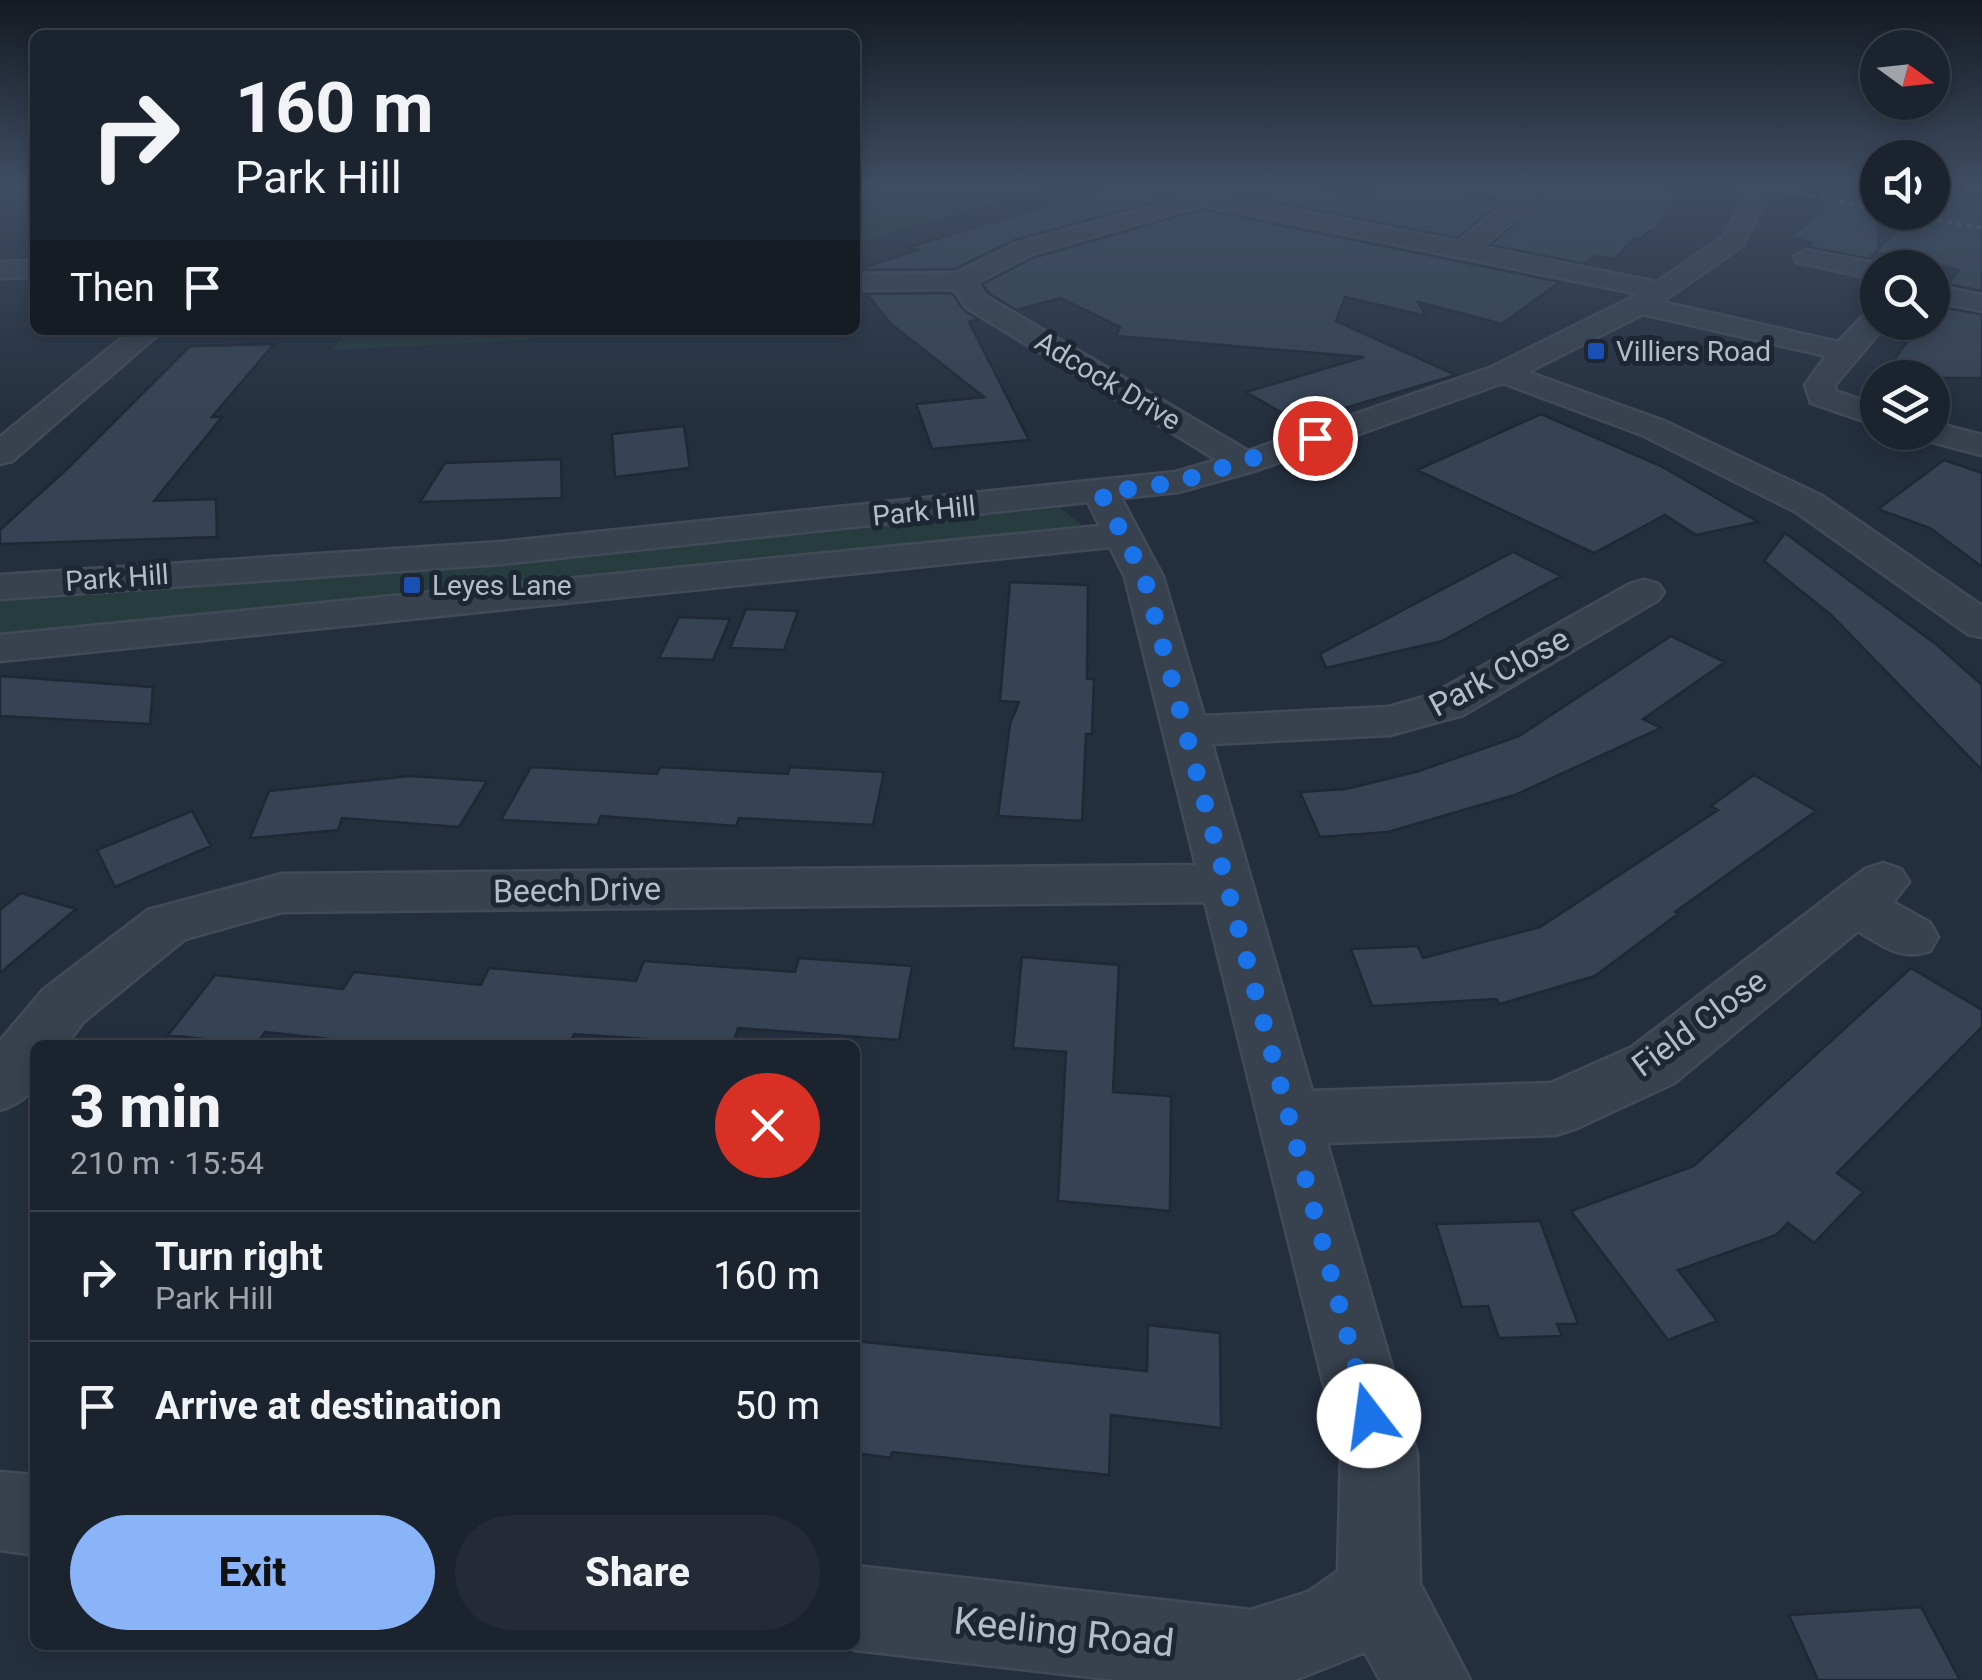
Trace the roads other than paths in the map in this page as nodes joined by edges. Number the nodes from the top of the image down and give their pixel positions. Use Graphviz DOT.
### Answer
graph roads {
  1 [pos="988,263"];
  2 [pos="1519,263"];
  3 [pos="1700,263"];
  4 [pos="30,269"];
  5 [pos="0,270"];
  6 [pos="962,281"];
  7 [pos="860,282"];
  8 [pos="1950,297"];
  9 [pos="1649,298"];
  10 [pos="1982,303"];
  11 [pos="142,335"];
  12 [pos="1860,336"];
  13 [pos="1844,352"];
  14 [pos="1503,372"];
  15 [pos="1860,410"];
  16 [pos="1950,437"];
  17 [pos="1982,445"];
  18 [pos="0,454"];
  19 [pos="1245,463"];
  20 [pos="1113,514"];
  21 [pos="0,587"];
  22 [pos="1646,606"];
  23 [pos="1982,625"];
  24 [pos="0,648"];
  25 [pos="1186,732"];
  26 [pos="1225,884"];
  27 [pos="1911,937"];
  28 [pos="35,1040"];
  29 [pos="30,1047"];
  30 [pos="0,1085"];
  31 [pos="1288,1118"];
  32 [pos="0,1511"];
  33 [pos="30,1514"];
  34 [pos="1379,1593"];
  35 [pos="860,1609"];
  36 [pos="1427,1680"];
  1 -- 6 [label="street"];
  2 -- 9 [label="street"];
  3 -- 9 [label="street, Park Hill"];
  4 -- 5 [label="street"];
  6 -- 7 [label="street"];
  6 -- 19 [label="street, Adcock Drive"];
  8 -- 10 [label="street"];
  9 -- 13 [label="street"];
  9 -- 14 [label="street, Park Hill"];
  11 -- 18 [label="street"];
  12 -- 13 [label="street"];
  13 -- 15 [label="street"];
  14 -- 19 [label="street, Park Hill"];
  14 -- 23 [label="street"];
  16 -- 17 [label="street"];
  19 -- 20 [label="street, Park Hill"];
  20 -- 21 [label="street, Park Hill"];
  20 -- 24 [label="street, Park Hill"];
  20 -- 25 [label="street"];
  22 -- 25 [label="street, Park Close"];
  25 -- 26 [label="street"];
  26 -- 28 [label="street, Beech Drive"];
  26 -- 31 [label="street"];
  27 -- 31 [label="street, Field Close"];
  29 -- 30 [label="street, Beech Drive"];
  31 -- 34 [label="street"];
  32 -- 33 [label="street"];
  34 -- 35 [label="street, Keeling Road"];
  34 -- 36 [label="street"];
}
